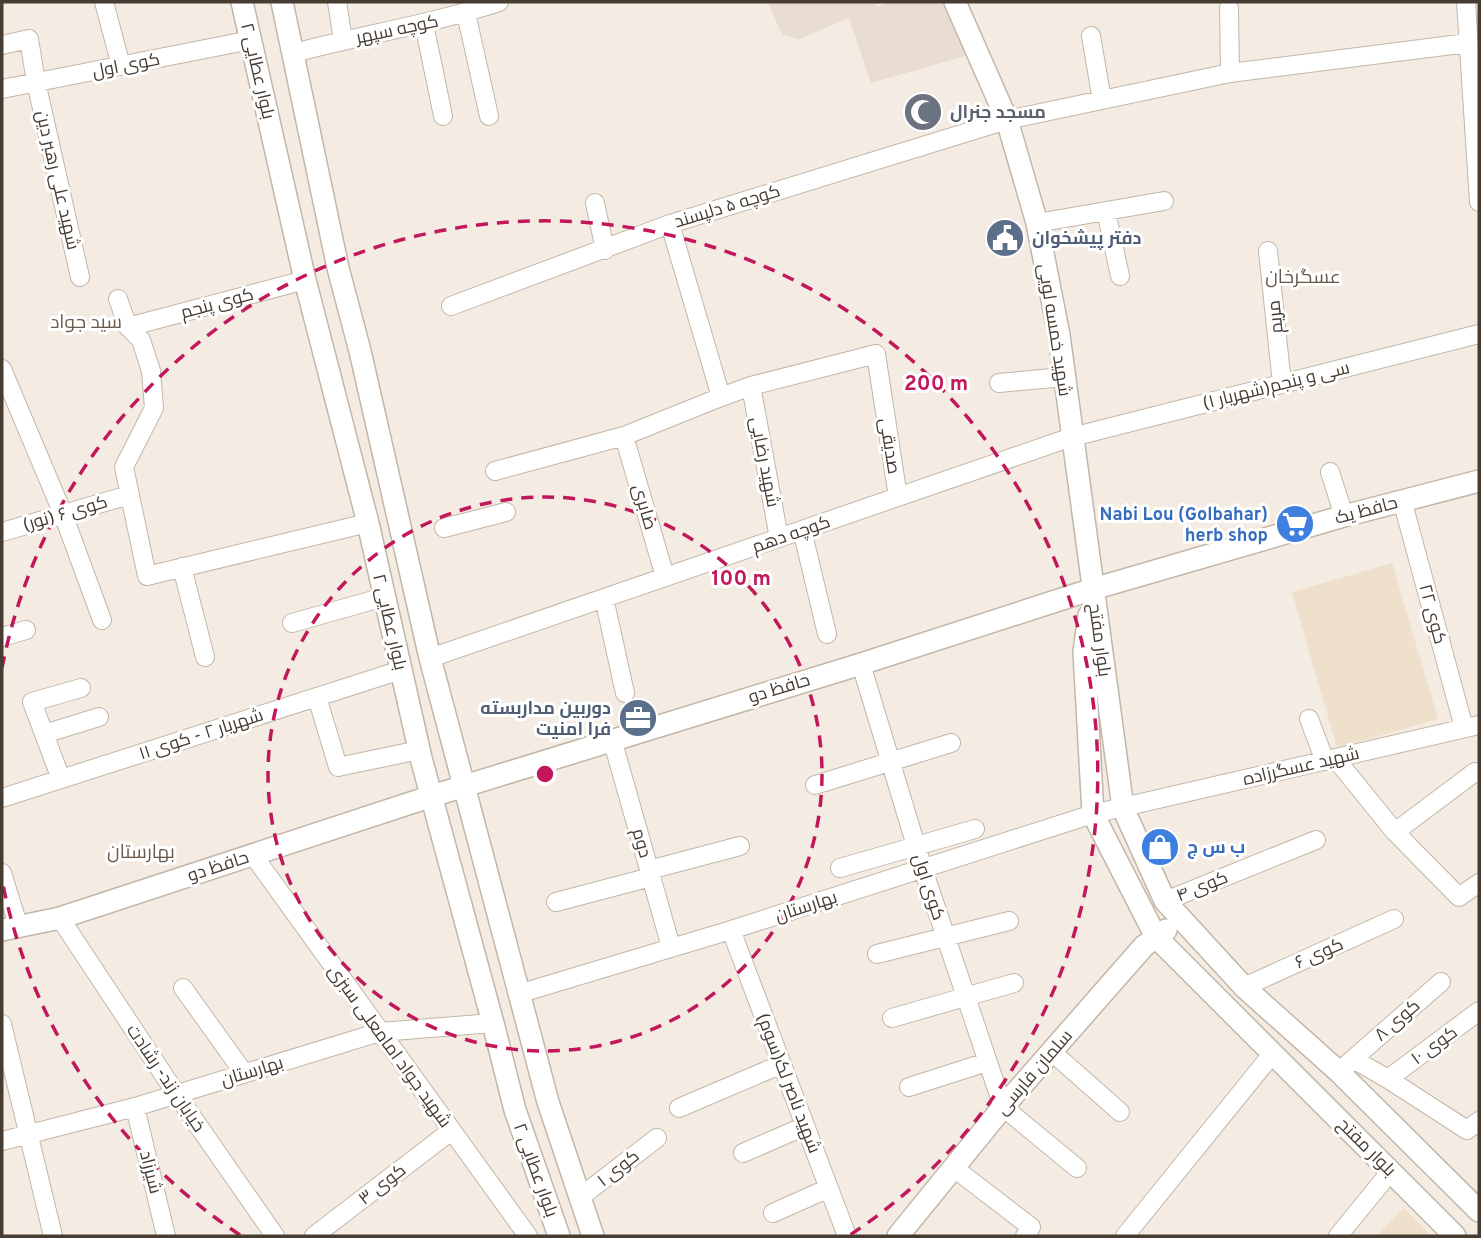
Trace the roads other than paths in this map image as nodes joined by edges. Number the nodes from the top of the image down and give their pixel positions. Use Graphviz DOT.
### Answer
graph roads {
  1 [pos="104,2"];
  2 [pos="242,2"];
  3 [pos="282,2"];
  4 [pos="337,2"];
  5 [pos="499,2"];
  6 [pos="955,2"];
  7 [pos="1466,2"];
  8 [pos="1229,8"];
  9 [pos="461,10"];
  10 [pos="424,24"];
  11 [pos="1091,36"];
  12 [pos="251,40"];
  13 [pos="343,40"];
  14 [pos="1468,43"];
  15 [pos="2,44"];
  16 [pos="294,54"];
  17 [pos="121,66"];
  18 [pos="1230,73"];
  19 [pos="36,82"];
  20 [pos="2,89"];
  21 [pos="1102,100"];
  22 [pos="443,116"];
  23 [pos="489,116"];
  24 [pos="1007,120"];
  25 [pos="1164,201"];
  26 [pos="1479,202"];
  27 [pos="595,203"];
  28 [pos="1106,211"];
  29 [pos="1037,223"];
  30 [pos="670,224"];
  31 [pos="606,250"];
  32 [pos="1268,251"];
  33 [pos="338,268"];
  34 [pos="1119,276"];
  35 [pos="80,277"];
  36 [pos="305,280"];
  37 [pos="118,299"];
  38 [pos="451,306"];
  39 [pos="128,327"];
  40 [pos="1479,334"];
  41 [pos="2,369"];
  42 [pos="1063,377"];
  43 [pos="999,383"];
  44 [pos="1282,384"];
  45 [pos="751,386"];
  46 [pos="721,397"];
  47 [pos="624,436"];
  48 [pos="1072,436"];
  49 [pos="495,471"];
  50 [pos="1330,472"];
  51 [pos="1479,481"];
  52 [pos="129,495"];
  53 [pos="898,497"];
  54 [pos="1402,500"];
  55 [pos="506,512"];
  56 [pos="63,514"];
  57 [pos="1344,516"];
  58 [pos="368,523"];
  59 [pos="444,528"];
  60 [pos="802,530"];
  61 [pos="2,531"];
  62 [pos="779,538"];
  63 [pos="182,567"];
  64 [pos="665,577"];
  65 [pos="1093,589"];
  66 [pos="384,597"];
  67 [pos="604,598"];
  68 [pos="102,620"];
  69 [pos="292,623"];
  70 [pos="26,630"];
  71 [pos="827,634"];
  72 [pos="2,638"];
  73 [pos="205,657"];
  74 [pos="430,658"];
  75 [pos="861,664"];
  76 [pos="401,670"];
  77 [pos="81,688"];
  78 [pos="625,693"];
  79 [pos="317,697"];
  80 [pos="99,717"];
  81 [pos="1309,719"];
  82 [pos="1472,726"];
  83 [pos="44,734"];
  84 [pos="450,734"];
  85 [pos="612,739"];
  86 [pos="417,740"];
  87 [pos="951,743"];
  88 [pos="1330,759"];
  89 [pos="890,763"];
  90 [pos="1475,772"];
  91 [pos="505,774"];
  92 [pos="61,779"];
  93 [pos="815,785"];
  94 [pos="465,786"];
  95 [pos="432,796"];
  96 [pos="2,798"];
  97 [pos="1123,808"];
  98 [pos="1093,814"];
  99 [pos="975,828"];
  100 [pos="1395,832"];
  101 [pos="1316,840"];
  102 [pos="740,846"];
  103 [pos="916,846"];
  104 [pos="253,855"];
  105 [pos="840,868"];
  106 [pos="923,869"];
  107 [pos="2,873"];
  108 [pos="650,874"];
  109 [pos="1479,883"];
  110 [pos="1165,901"];
  111 [pos="556,902"];
  112 [pos="60,918"];
  113 [pos="1181,919"];
  114 [pos="1394,919"];
  115 [pos="1009,921"];
  116 [pos="10,929"];
  117 [pos="731,930"];
  118 [pos="1156,937"];
  119 [pos="946,938"];
  120 [pos="671,947"];
  121 [pos="877,954"];
  122 [pos="1441,982"];
  123 [pos="1014,983"];
  124 [pos="1244,987"];
  125 [pos="183,988"];
  126 [pos="518,995"];
  127 [pos="966,996"];
  128 [pos="1479,1011"];
  129 [pos="892,1018"];
  130 [pos="494,1023"];
  131 [pos="2,1024"];
  132 [pos="380,1032"];
  133 [pos="1052,1052"];
  134 [pos="1273,1053"];
  135 [pos="987,1062"];
  136 [pos="782,1064"];
  137 [pos="1346,1066"];
  138 [pos="244,1073"];
  139 [pos="1388,1079"];
  140 [pos="909,1087"];
  141 [pos="177,1095"];
  142 [pos="548,1102"];
  143 [pos="135,1107"];
  144 [pos="1003,1107"];
  145 [pos="679,1108"];
  146 [pos="515,1110"];
  147 [pos="1120,1112"];
  148 [pos="1479,1121"];
  149 [pos="805,1126"];
  150 [pos="451,1131"];
  151 [pos="27,1134"];
  152 [pos="657,1138"];
  153 [pos="2,1141"];
  154 [pos="743,1153"];
  155 [pos="954,1168"];
  156 [pos="1077,1168"];
  157 [pos="1391,1171"];
  158 [pos="829,1188"];
  159 [pos="579,1198"];
  160 [pos="1479,1211"];
  161 [pos="773,1213"];
  162 [pos="53,1236"];
  163 [pos="166,1236"];
  164 [pos="275,1236"];
  165 [pos="314,1236"];
  166 [pos="528,1236"];
  167 [pos="559,1236"];
  168 [pos="593,1236"];
  169 [pos="848,1236"];
  170 [pos="898,1236"];
  171 [pos="1025,1236"];
  172 [pos="1125,1236"];
  173 [pos="1338,1236"];
  174 [pos="1455,1236"];
  1 -- 17 [label="street"];
  2 -- 12 [label="street, بلوار عطایی ۲"];
  3 -- 16 [label="street, بلوار عطایی ۲"];
  4 -- 13 [label="street"];
  5 -- 9 [label="street, کوچه سپهر"];
  6 -- 24 [label="street, شهید خمسه لویی"];
  7 -- 14 [label="street"];
  8 -- 18 [label="street"];
  9 -- 10 [label="street, کوچه سپهر"];
  9 -- 23 [label="street"];
  10 -- 13 [label="street, کوچه سپهر"];
  10 -- 22 [label="street"];
  11 -- 21 [label="street"];
  12 -- 17 [label="street, کوی اول"];
  12 -- 36 [label="street, بلوار عطایی ۲"];
  13 -- 16 [label="street, کوچه سپهر"];
  14 -- 18 [label="street, کوچه ۵ دلپسند"];
  14 -- 26 [label="street"];
  15 -- 19 [label="street, شهید علی رهبر دین"];
  16 -- 33 [label="street, بلوار عطایی ۲"];
  17 -- 19 [label="street, کوی اول"];
  18 -- 21 [label="street, کوچه ۵ دلپسند"];
  19 -- 20 [label="street, کوی اول"];
  19 -- 35 [label="street, شهید علی رهبر دین"];
  21 -- 24 [label="street, کوچه ۵ دلپسند"];
  24 -- 29 [label="street, شهید خمسه لویی"];
  24 -- 30 [label="street, کوچه ۵ دلپسند"];
  25 -- 28 [label="street"];
  27 -- 31 [label="street"];
  28 -- 29 [label="street"];
  28 -- 34 [label="street"];
  29 -- 42 [label="street, شهید خمسه لویی"];
  30 -- 31 [label="street, کوچه ۵ دلپسند"];
  30 -- 46 [label="street"];
  31 -- 38 [label="street, کوچه ۵ دلپسند"];
  32 -- 44 [label="street, مریم"];
  33 -- 36 [label="street"];
  33 -- 74 [label="street, بلوار عطایی ۲"];
  36 -- 39 [label="street, کوی پنجم"];
  36 -- 58 [label="street, بلوار عطایی ۲"];
  37 -- 39 [label="street"];
  39 -- 52 [label="street"];
  40 -- 44 [label="street, سی و پنجم(شهریار ۱)"];
  41 -- 56 [label="street"];
  42 -- 43 [label="street"];
  42 -- 48 [label="street, شهید خمسه لویی"];
  44 -- 48 [label="street, سی و پنجم(شهریار ۱)"];
  45 -- 46 [label="street"];
  45 -- 53 [label="street, صدیقی"];
  45 -- 62 [label="street, شهید رضایی"];
  46 -- 47 [label="street"];
  47 -- 49 [label="street"];
  47 -- 64 [label="street, صابری"];
  48 -- 53 [label="street, کوچه دهم"];
  48 -- 65 [label="street, شهید خمسه لویی"];
  50 -- 57 [label="street"];
  51 -- 54 [label="street, حافظ یک"];
  52 -- 56 [label="street, کوی ۶ (نور)"];
  52 -- 63 [label="street"];
  53 -- 60 [label="street, کوچه دهم"];
  54 -- 57 [label="street, حافظ یک"];
  54 -- 82 [label="street, کوی ۲۲"];
  55 -- 59 [label="street"];
  56 -- 61 [label="street, کوی ۶ (نور)"];
  56 -- 68 [label="street"];
  57 -- 65 [label="street, حافظ یک"];
  58 -- 63 [label="street"];
  58 -- 66 [label="street, بلوار عطایی ۲"];
  60 -- 62 [label="street, کوچه دهم"];
  60 -- 71 [label="street"];
  62 -- 64 [label="street, کوچه دهم"];
  63 -- 73 [label="street"];
  64 -- 67 [label="street, کوچه دهم"];
  65 -- 75 [label="street, حافظ دو"];
  65 -- 97 [label="street, بلوار مفتح"];
  65 -- 98 [label="street, بلوار مفتح"];
  66 -- 69 [label="street"];
  66 -- 76 [label="street, بلوار عطایی ۲"];
  67 -- 74 [label="street, کوچه دهم"];
  67 -- 78 [label="street"];
  70 -- 72 [label="street"];
  74 -- 84 [label="street, بلوار عطایی ۲"];
  75 -- 85 [label="street, حافظ دو"];
  75 -- 89 [label="street, کوی اول"];
  76 -- 79 [label="street, شهریار ۲ - کوی ۱۱"];
  76 -- 86 [label="street, بلوار عطایی ۲"];
  77 -- 83 [label="street"];
  79 -- 86 [label="street"];
  79 -- 92 [label="street, شهریار ۲ - کوی ۱۱"];
  80 -- 83 [label="street"];
  81 -- 88 [label="street"];
  82 -- 88 [label="street, شهید عسگرزاده"];
  83 -- 92 [label="street"];
  84 -- 86 [label="street"];
  84 -- 91 [label="street"];
  84 -- 94 [label="street, بلوار عطایی ۲"];
  85 -- 91 [label="street, حافظ دو"];
  85 -- 108 [label="street, دوم"];
  86 -- 95 [label="street, بلوار عطایی ۲"];
  87 -- 89 [label="street"];
  88 -- 97 [label="street, شهید عسگرزاده"];
  88 -- 100 [label="street"];
  89 -- 93 [label="street"];
  89 -- 103 [label="street, کوی اول"];
  90 -- 100 [label="street"];
  91 -- 94 [label="street, حافظ دو"];
  92 -- 96 [label="street, شهریار ۲ - کوی ۱۱"];
  94 -- 95 [label="street, حافظ دو"];
  94 -- 126 [label="street, بلوار عطایی ۲"];
  95 -- 104 [label="street, حافظ دو"];
  95 -- 130 [label="street, بلوار عطایی ۲"];
  97 -- 98 [label="street, شهید عسگرزاده"];
  97 -- 110 [label="street, بلوار مفتح"];
  98 -- 106 [label="street, بهارستان"];
  98 -- 118 [label="street, بلوار مفتح"];
  99 -- 103 [label="street"];
  100 -- 109 [label="street"];
  101 -- 110 [label="street, کوی ۴"];
  102 -- 108 [label="street"];
  103 -- 105 [label="street"];
  103 -- 106 [label="street, کوی اول"];
  104 -- 112 [label="street, حافظ دو"];
  104 -- 132 [label="street, شهید جواد امامعلی سبزی"];
  106 -- 117 [label="street, بهارستان"];
  106 -- 119 [label="street, کوی اول"];
  107 -- 116 [label="street"];
  108 -- 111 [label="street"];
  108 -- 120 [label="street, دوم"];
  110 -- 113 [label="street, بلوار مفتح"];
  112 -- 116 [label="street, حافظ دو"];
  112 -- 141 [label="street, خیابان زند- رشادت"];
  113 -- 118 [label="street, سلمان فارسی"];
  113 -- 124 [label="street, بلوار مفتح"];
  114 -- 124 [label="street, کوی ۶"];
  115 -- 119 [label="street"];
  117 -- 120 [label="street, بهارستان"];
  117 -- 136 [label="street, شهید ناصر لک(سوم)"];
  118 -- 133 [label="street, سلمان فارسی"];
  118 -- 134 [label="street, بلوار مفتح"];
  119 -- 121 [label="street"];
  119 -- 127 [label="street, کوی اول"];
  120 -- 126 [label="street, بهارستان"];
  122 -- 137 [label="street, کوی ۸"];
  123 -- 127 [label="street"];
  124 -- 137 [label="street, بلوار مفتح"];
  125 -- 138 [label="street"];
  126 -- 142 [label="street, بلوار عطایی ۲"];
  127 -- 129 [label="street"];
  127 -- 135 [label="street, کوی اول"];
  128 -- 139 [label="street, کوی ۱۰"];
  130 -- 132 [label="street, بهارستان"];
  130 -- 146 [label="street, بلوار عطایی ۲"];
  131 -- 151 [label="street"];
  132 -- 138 [label="street, بهارستان"];
  132 -- 150 [label="street, شهید جواد امامعلی سبزی"];
  133 -- 144 [label="street, سلمان فارسی"];
  133 -- 147 [label="street"];
  134 -- 157 [label="street, بلوار مفتح"];
  134 -- 172 [label="street"];
  135 -- 140 [label="street"];
  135 -- 144 [label="street, کوی اول"];
  136 -- 145 [label="street"];
  136 -- 149 [label="street, شهید ناصر لک(سوم)"];
  137 -- 139 [label="street"];
  137 -- 160 [label="street, بلوار مفتح"];
  138 -- 141 [label="street, بهارستان"];
  139 -- 148 [label="street"];
  141 -- 143 [label="street, بهارستان"];
  141 -- 164 [label="street, خیابان زند- رشادت"];
  142 -- 146 [label="street"];
  142 -- 159 [label="street, بلوار عطایی ۲"];
  143 -- 151 [label="street, بهارستان"];
  143 -- 163 [label="street, شیرزاد"];
  144 -- 155 [label="street, سلمان فارسی"];
  144 -- 156 [label="street"];
  146 -- 167 [label="street, بلوار عطایی ۲"];
  149 -- 154 [label="street"];
  149 -- 158 [label="street, شهید ناصر لک(سوم)"];
  150 -- 165 [label="street, کوی ۳"];
  150 -- 166 [label="street, شهید جواد امامعلی سبزی"];
  151 -- 153 [label="street, بهارستان"];
  151 -- 162 [label="street"];
  152 -- 159 [label="street, کوی ۱"];
  155 -- 170 [label="street, سلمان فارسی"];
  155 -- 171 [label="street"];
  157 -- 173 [label="street"];
  157 -- 174 [label="street, بلوار مفتح"];
  158 -- 161 [label="street"];
  158 -- 169 [label="street, شهید ناصر لک(سوم)"];
  159 -- 168 [label="street, بلوار عطایی ۲"];
}
